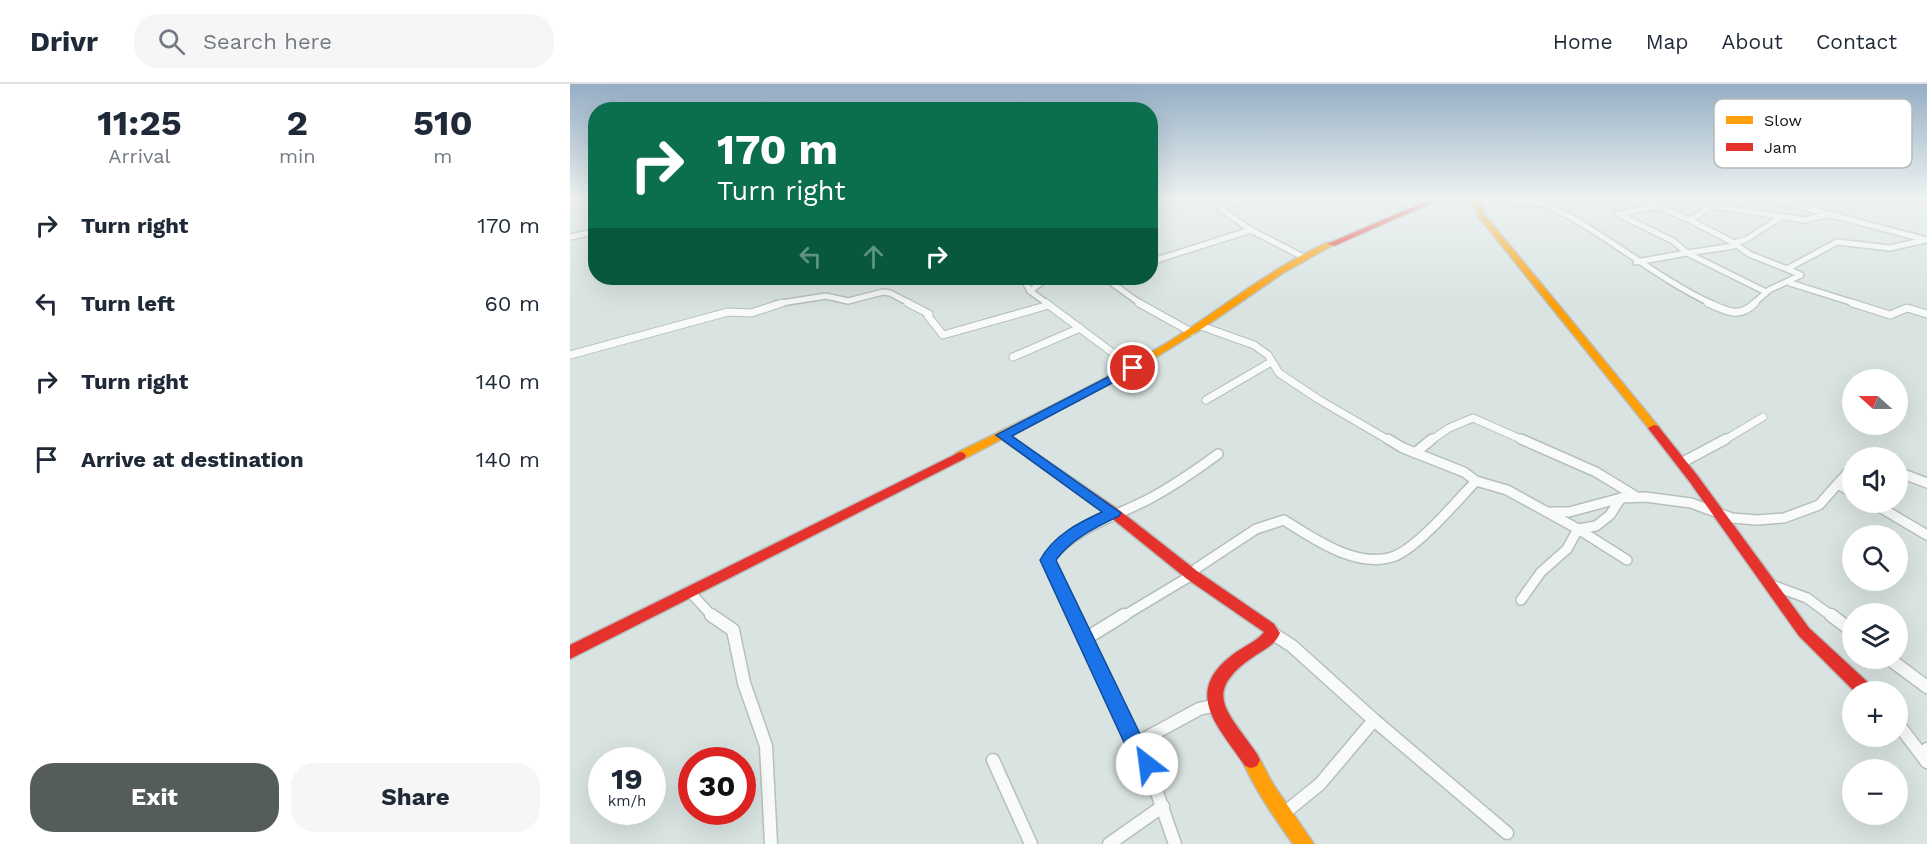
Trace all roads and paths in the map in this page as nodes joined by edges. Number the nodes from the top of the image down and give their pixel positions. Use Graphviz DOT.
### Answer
graph roads {
  1 [pos="1240,233"];
  2 [pos="1258,233"];
  3 [pos="1357,233"];
  4 [pos="1497,233"];
  5 [pos="1594,233"];
  6 [pos="1658,233"];
  7 [pos="1716,233"];
  8 [pos="1756,233"];
  9 [pos="1902,233"];
  10 [pos="1926,240"];
  11 [pos="1734,243"];
  12 [pos="1688,253"];
  13 [pos="1303,257"];
  14 [pos="1158,259"];
  15 [pos="1636,262"];
  16 [pos="1786,269"];
  17 [pos="1790,283"];
  18 [pos="1027,285"];
  19 [pos="1038,285"];
  20 [pos="1115,285"];
  21 [pos="1030,291"];
  22 [pos="1766,291"];
  23 [pos="1049,305"];
  24 [pos="1927,314"];
  25 [pos="1080,328"];
  26 [pos="1196,329"];
  27 [pos="570,355"];
  28 [pos="1012,357"];
  29 [pos="1271,362"];
  30 [pos="1133,368"];
  31 [pos="1206,400"];
  32 [pos="1763,417"];
  33 [pos="1003,435"];
  34 [pos="1415,453"];
  35 [pos="1218,454"];
  36 [pos="1681,463"];
  37 [pos="1908,476"];
  38 [pos="1842,479"];
  39 [pos="1476,481"];
  40 [pos="1927,483"];
  41 [pos="1838,484"];
  42 [pos="1842,486"];
  43 [pos="1637,497"];
  44 [pos="1621,498"];
  45 [pos="1544,510"];
  46 [pos="1114,513"];
  47 [pos="1890,513"];
  48 [pos="1719,515"];
  49 [pos="1578,529"];
  50 [pos="1927,535"];
  51 [pos="1627,560"];
  52 [pos="1192,575"];
  53 [pos="1769,584"];
  54 [pos="690,592"];
  55 [pos="1521,600"];
  56 [pos="1842,624"];
  57 [pos="1272,633"];
  58 [pos="1085,639"];
  59 [pos="570,652"];
  60 [pos="1903,669"];
  61 [pos="1856,681"];
  62 [pos="1927,687"];
  63 [pos="1216,705"];
  64 [pos="1374,720"];
  65 [pos="1908,735"];
  66 [pos="1135,744"];
  67 [pos="1927,757"];
  68 [pos="993,760"];
  69 [pos="1163,806"];
  70 [pos="1282,814"];
  71 [pos="1507,833"];
  72 [pos="771,844"];
  73 [pos="1031,844"];
  74 [pos="1109,844"];
  75 [pos="1175,844"];
  76 [pos="1304,844"];
  1 -- 14 [label="street"];
  2 -- 13 [label="street"];
  3 -- 13 [label="street"];
  4 -- 36 [label="street"];
  5 -- 15 [label="street"];
  6 -- 12 [label="street"];
  7 -- 11 [label="street"];
  8 -- 11 [label="street"];
  9 -- 10 [label="street"];
  10 -- 16 [label="street"];
  11 -- 12 [label="street"];
  11 -- 16 [label="street"];
  12 -- 15 [label="street"];
  12 -- 22 [label="street"];
  13 -- 26 [label="street"];
  15 -- 22 [label="street"];
  16 -- 17 [label="street"];
  17 -- 22 [label="street"];
  17 -- 24 [label="street"];
  18 -- 21 [label="street"];
  19 -- 21 [label="street"];
  20 -- 26 [label="street"];
  21 -- 23 [label="street"];
  23 -- 25 [label="street"];
  23 -- 27 [label="street"];
  25 -- 28 [label="street"];
  25 -- 30 [label="street"];
  26 -- 29 [label="street"];
  26 -- 30 [label="street"];
  29 -- 31 [label="street"];
  29 -- 34 [label="street"];
  30 -- 33 [label="street"];
  32 -- 36 [label="street"];
  33 -- 46 [label="street"];
  33 -- 54 [label="street"];
  34 -- 39 [label="street"];
  34 -- 43 [label="street"];
  35 -- 46 [label="street"];
  36 -- 48 [label="street"];
  37 -- 40 [label="street"];
  38 -- 41 [label="street"];
  39 -- 45 [label="street"];
  39 -- 52 [label="street"];
  41 -- 42 [label="street"];
  41 -- 48 [label="street"];
  43 -- 44 [label="street"];
  43 -- 48 [label="street"];
  44 -- 45 [label="street"];
  44 -- 49 [label="street"];
  45 -- 49 [label="street"];
  46 -- 52 [label="street"];
  46 -- 58 [label="street"];
  47 -- 50 [label="street"];
  48 -- 53 [label="street"];
  49 -- 51 [label="street"];
  49 -- 55 [label="street"];
  52 -- 57 [label="street"];
  52 -- 58 [label="street"];
  53 -- 56 [label="street"];
  53 -- 61 [label="street"];
  54 -- 59 [label="street"];
  54 -- 72 [label="street"];
  57 -- 63 [label="street"];
  57 -- 64 [label="street"];
  58 -- 66 [label="street"];
  60 -- 62 [label="street"];
  63 -- 66 [label="street"];
  63 -- 70 [label="street"];
  64 -- 70 [label="street"];
  64 -- 71 [label="street"];
  65 -- 67 [label="street"];
  66 -- 69 [label="street"];
  68 -- 73 [label="street"];
  69 -- 74 [label="street"];
  69 -- 75 [label="street"];
  70 -- 76 [label="street"];
}
